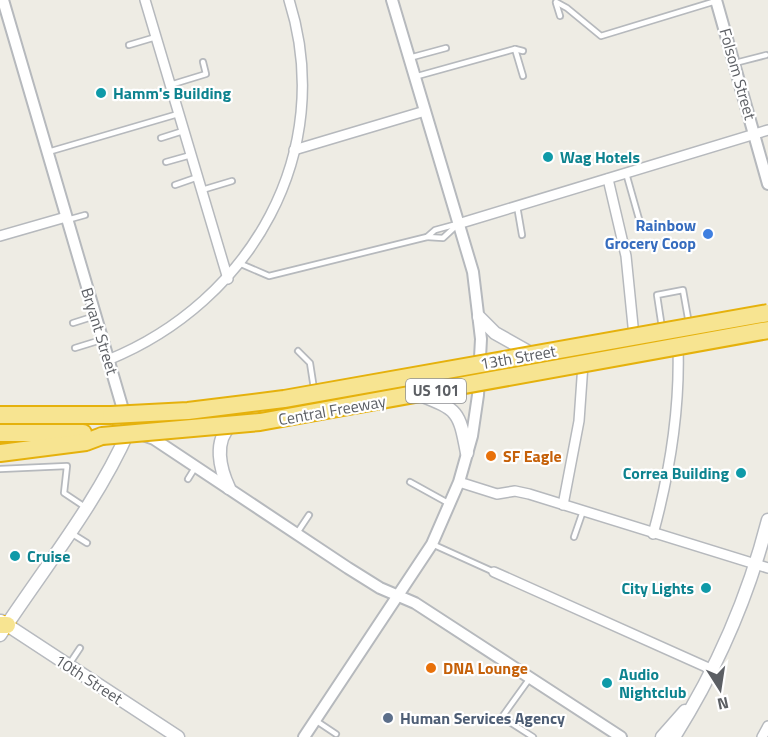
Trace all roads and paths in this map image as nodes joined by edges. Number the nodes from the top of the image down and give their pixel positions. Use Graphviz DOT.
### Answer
graph roads {
  1 [pos="3,0"];
  2 [pos="145,0"];
  3 [pos="290,0"];
  4 [pos="392,0"];
  5 [pos="555,1"];
  6 [pos="716,1"];
  7 [pos="560,16"];
  8 [pos="156,37"];
  9 [pos="129,45"];
  10 [pos="446,48"];
  11 [pos="515,49"];
  12 [pos="523,51"];
  13 [pos="766,55"];
  14 [pos="409,57"];
  15 [pos="203,62"];
  16 [pos="735,63"];
  17 [pos="524,76"];
  18 [pos="414,77"];
  19 [pos="170,85"];
  20 [pos="425,111"];
  21 [pos="178,114"];
  22 [pos="768,130"];
  23 [pos="183,131"];
  24 [pos="755,134"];
  25 [pos="161,138"];
  26 [pos="294,150"];
  27 [pos="48,152"];
  28 [pos="191,155"];
  29 [pos="166,162"];
  30 [pos="626,173"];
  31 [pos="198,177"];
  32 [pos="608,178"];
  33 [pos="232,180"];
  34 [pos="768,183"];
  35 [pos="176,185"];
  36 [pos="202,190"];
  37 [pos="517,206"];
  38 [pos="85,215"];
  39 [pos="66,219"];
  40 [pos="639,219"];
  41 [pos="459,224"];
  42 [pos="522,235"];
  43 [pos="0,236"];
  44 [pos="427,237"];
  45 [pos="241,264"];
  46 [pos="228,279"];
  47 [pos="768,312"];
  48 [pos="94,316"];
  49 [pos="479,317"];
  50 [pos="73,323"];
  51 [pos="689,327"];
  52 [pos="768,330"];
  53 [pos="663,332"];
  54 [pos="634,336"];
  55 [pos="102,340"];
  56 [pos="678,347"];
  57 [pos="75,348"];
  58 [pos="298,351"];
  59 [pos="534,354"];
  60 [pos="108,360"];
  61 [pos="481,363"];
  62 [pos="583,364"];
  63 [pos="480,382"];
  64 [pos="315,392"];
  65 [pos="417,393"];
  66 [pos="125,413"];
  67 [pos="0,415"];
  68 [pos="231,425"];
  69 [pos="129,430"];
  70 [pos="0,432"];
  71 [pos="102,436"];
  72 [pos="0,453"];
  73 [pos="467,453"];
  74 [pos="196,466"];
  75 [pos="0,469"];
  76 [pos="188,479"];
  77 [pos="410,482"];
  78 [pos="459,482"];
  79 [pos="229,488"];
  80 [pos="450,504"];
  81 [pos="563,505"];
  82 [pos="85,507"];
  83 [pos="583,511"];
  84 [pos="309,515"];
  85 [pos="768,520"];
  86 [pos="69,531"];
  87 [pos="297,533"];
  88 [pos="653,534"];
  89 [pos="574,537"];
  90 [pos="87,543"];
  91 [pos="432,544"];
  92 [pos="755,564"];
  93 [pos="768,568"];
  94 [pos="494,572"];
  95 [pos="396,595"];
  96 [pos="2,626"];
  97 [pos="80,648"];
  98 [pos="68,665"];
  99 [pos="713,670"];
  100 [pos="530,678"];
  101 [pos="695,703"];
  102 [pos="315,720"];
  103 [pos="768,726"];
  104 [pos="336,734"];
  105 [pos="178,737"];
  106 [pos="304,737"];
  107 [pos="533,737"];
  108 [pos="621,737"];
  109 [pos="662,737"];
  110 [pos="675,737"];
  111 [pos="762,737"];
  1 -- 27 [label="street, Bryant Street"];
  2 -- 8 [label="street"];
  3 -- 26 [label="street"];
  4 -- 14 [label="street"];
  5 -- 6 [label="lane"];
  5 -- 7 [label="lane"];
  6 -- 16 [label="street, Folsom Street"];
  8 -- 9 [label="lane"];
  8 -- 19 [label="street"];
  10 -- 14 [label="lane"];
  11 -- 12 [label="lane"];
  11 -- 17 [label="lane"];
  11 -- 18 [label="lane"];
  13 -- 16 [label="lane"];
  14 -- 18 [label="street"];
  15 -- 19 [label="lane"];
  16 -- 24 [label="street, Folsom Street"];
  18 -- 20 [label="street"];
  19 -- 21 [label="street"];
  20 -- 26 [label="street"];
  20 -- 41 [label="street"];
  21 -- 23 [label="street"];
  21 -- 27 [label="lane"];
  22 -- 24 [label="street"];
  23 -- 25 [label="lane"];
  23 -- 28 [label="street"];
  24 -- 30 [label="street"];
  24 -- 34 [label="street, Folsom Street"];
  26 -- 45 [label="street"];
  27 -- 39 [label="street, Bryant Street"];
  28 -- 29 [label="lane"];
  28 -- 31 [label="street"];
  30 -- 32 [label="street"];
  30 -- 40 [label="lane"];
  31 -- 35 [label="lane"];
  31 -- 36 [label="street"];
  32 -- 37 [label="street"];
  32 -- 54 [label="street"];
  33 -- 36 [label="lane"];
  36 -- 46 [label="street"];
  37 -- 41 [label="street"];
  37 -- 42 [label="lane"];
  38 -- 39 [label="lane"];
  39 -- 43 [label="street"];
  39 -- 48 [label="street, Bryant Street"];
  41 -- 44 [label="lane"];
  41 -- 44 [label="lane"];
  41 -- 49 [label="street"];
  44 -- 45 [label="lane"];
  45 -- 46 [label="street"];
  46 -- 60 [label="street"];
  47 -- 51 [label="main road, 13th Street"];
  47 -- 67 [label="highway, Central Freeway / US 101, bridge"];
  48 -- 50 [label="lane"];
  48 -- 55 [label="street, Bryant Street"];
  49 -- 59 [label="main road"];
  49 -- 61 [label="street"];
  51 -- 53 [label="main road, 13th Street"];
  51 -- 53 [label="lane"];
  52 -- 56 [label="main road, 13th Street"];
  52 -- 71 [label="highway, Central Freeway / US 101, bridge"];
  53 -- 54 [label="main road, 13th Street"];
  54 -- 59 [label="main road, 13th Street"];
  55 -- 57 [label="lane"];
  55 -- 60 [label="street, Bryant Street"];
  56 -- 62 [label="main road, 13th Street"];
  56 -- 88 [label="street"];
  58 -- 64 [label="lane"];
  59 -- 61 [label="main road, 13th Street"];
  60 -- 66 [label="street, Bryant Street"];
  61 -- 63 [label="street"];
  61 -- 64 [label="main road, 13th Street"];
  62 -- 63 [label="main road, 13th Street"];
  62 -- 81 [label="street"];
  63 -- 65 [label="main road, 13th Street"];
  63 -- 73 [label="street"];
  64 -- 66 [label="main road, 13th Street"];
  65 -- 68 [label="main road, 13th Street"];
  65 -- 73 [label="main road"];
  66 -- 67 [label="main road, 13th Street"];
  66 -- 69 [label="street, Bryant Street"];
  68 -- 69 [label="main road, 13th Street"];
  68 -- 79 [label="main road"];
  69 -- 70 [label="main road, 13th Street"];
  69 -- 74 [label="street"];
  69 -- 82 [label="main road"];
  70 -- 71 [label="highway"];
  71 -- 72 [label="highway, Central Freeway / US 101"];
  73 -- 78 [label="street"];
  74 -- 76 [label="lane"];
  74 -- 79 [label="street"];
  75 -- 82 [label="lane"];
  77 -- 80 [label="lane"];
  78 -- 80 [label="street"];
  78 -- 81 [label="street"];
  79 -- 87 [label="street"];
  80 -- 91 [label="street"];
  81 -- 83 [label="street"];
  82 -- 86 [label="main road"];
  83 -- 88 [label="street"];
  83 -- 89 [label="lane"];
  84 -- 87 [label="lane"];
  85 -- 92 [label="main road"];
  86 -- 90 [label="lane"];
  86 -- 96 [label="main road"];
  87 -- 95 [label="street"];
  88 -- 92 [label="street"];
  91 -- 94 [label="lane"];
  91 -- 95 [label="street"];
  92 -- 93 [label="street"];
  92 -- 99 [label="main road"];
  94 -- 99 [label="street"];
  95 -- 100 [label="street"];
  95 -- 102 [label="street"];
  96 -- 98 [label="main road, 10th Street"];
  97 -- 98 [label="lane"];
  98 -- 105 [label="main road, 10th Street"];
  99 -- 101 [label="main road"];
  100 -- 107 [label="lane"];
  100 -- 108 [label="street"];
  101 -- 109 [label="main road"];
  101 -- 110 [label="main road"];
  102 -- 104 [label="lane"];
  102 -- 106 [label="street"];
  103 -- 111 [label="street"];
}
